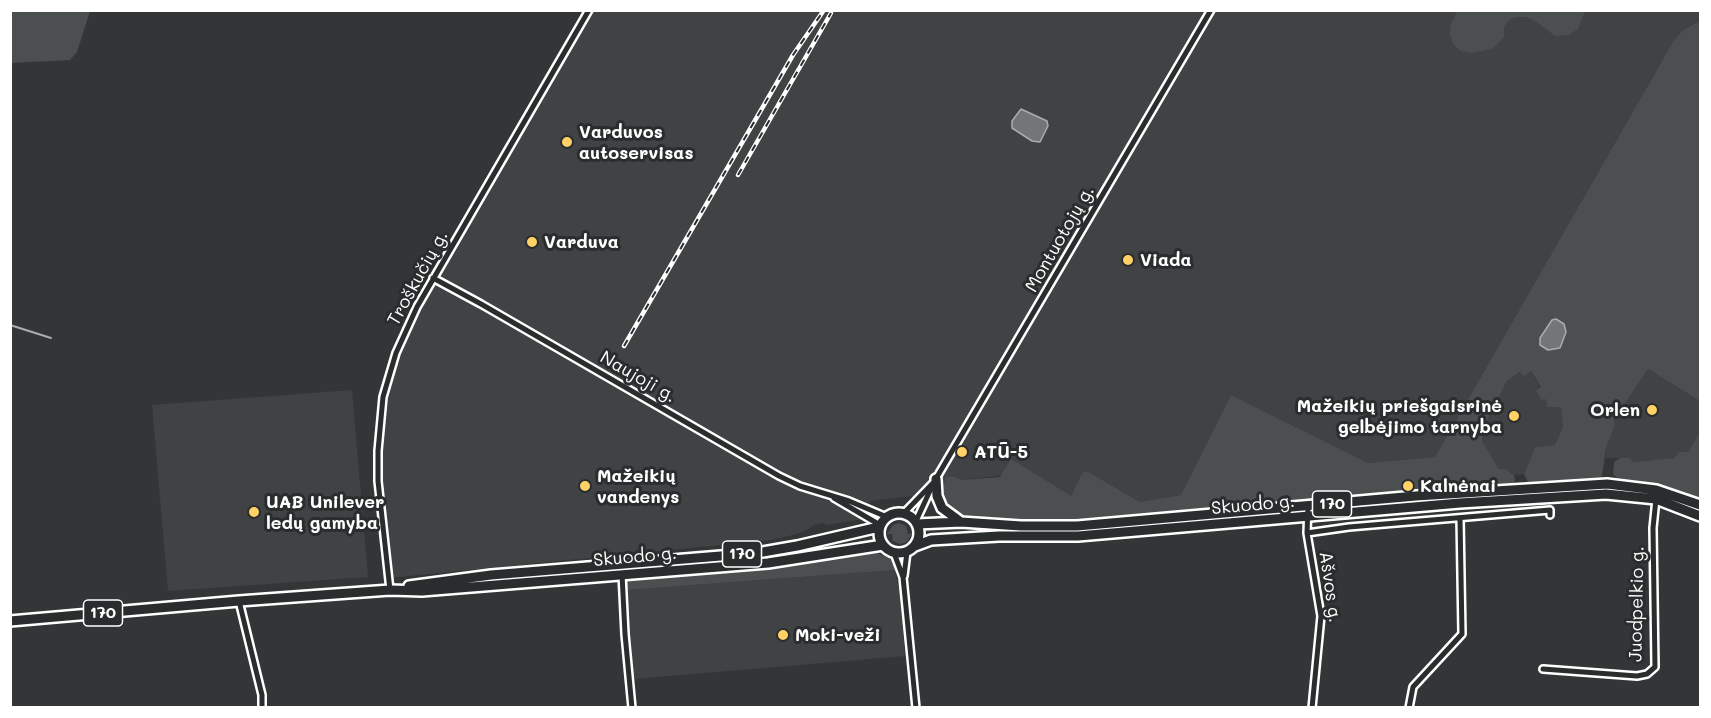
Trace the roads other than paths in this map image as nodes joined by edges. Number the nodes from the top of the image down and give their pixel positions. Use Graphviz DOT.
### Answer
graph roads {
  1 [pos="589,10"];
  2 [pos="1211,10"];
  3 [pos="433,278"];
  4 [pos="935,480"];
  5 [pos="830,496"];
  6 [pos="1656,499"];
  7 [pos="1701,505"];
  8 [pos="1308,506"];
  9 [pos="904,513"];
  10 [pos="1550,515"];
  11 [pos="1701,516"];
  12 [pos="887,517"];
  13 [pos="1309,517"];
  14 [pos="1460,518"];
  15 [pos="961,522"];
  16 [pos="916,523"];
  17 [pos="880,526"];
  18 [pos="1307,533"];
  19 [pos="883,545"];
  20 [pos="911,549"];
  21 [pos="894,553"];
  22 [pos="622,574"];
  23 [pos="903,577"];
  24 [pos="390,590"];
  25 [pos="239,601"];
  26 [pos="10,621"];
  27 [pos="1543,669"];
  28 [pos="262,708"];
  29 [pos="632,708"];
  30 [pos="916,708"];
  31 [pos="1312,708"];
  32 [pos="1409,708"];
  1 -- 3 [label="street, Troškučių g."];
  2 -- 4 [label="street, Montuotojų g."];
  3 -- 5 [label="street, Naujoji g."];
  3 -- 24 [label="street, Troškučių g."];
  4 -- 9 [label="street, Montuotojų g."];
  4 -- 15 [label="main road"];
  4 -- 16 [label="street, Montuotojų g."];
  5 -- 12 [label="street, Naujoji g."];
  5 -- 17 [label="street, Naujoji g."];
  6 -- 11 [label="main road, Skuodo g. / 170"];
  6 -- 13 [label="main road, Skuodo g. / 170"];
  6 -- 27 [label="street, Juodpelkio g."];
  7 -- 8 [label="main road, Skuodo g. / 170"];
  8 -- 13 [label="street, Ašvos g."];
  8 -- 15 [label="main road, Skuodo g. / 170"];
  9 -- 12 [label="main road"];
  9 -- 16 [label="main road"];
  10 -- 14 [label="street"];
  12 -- 17 [label="main road"];
  13 -- 18 [label="street, Ašvos g."];
  13 -- 20 [label="main road, Skuodo g. / 170"];
  14 -- 18 [label="street"];
  14 -- 32 [label="street"];
  15 -- 16 [label="main road, Skuodo g. / 170"];
  16 -- 20 [label="main road"];
  17 -- 19 [label="main road"];
  17 -- 24 [label="main road, Skuodo g. / 170"];
  18 -- 31 [label="street, Ašvos g."];
  19 -- 21 [label="main road"];
  19 -- 22 [label="main road, Skuodo g. / 170"];
  20 -- 21 [label="main road"];
  20 -- 23 [label="street"];
  21 -- 23 [label="street"];
  22 -- 24 [label="main road, Skuodo g. / 170"];
  22 -- 29 [label="street"];
  23 -- 30 [label="street"];
  24 -- 25 [label="main road, Skuodo g. / 170"];
  25 -- 26 [label="main road, Skuodo g. / 170"];
  25 -- 28 [label="street"];
}
